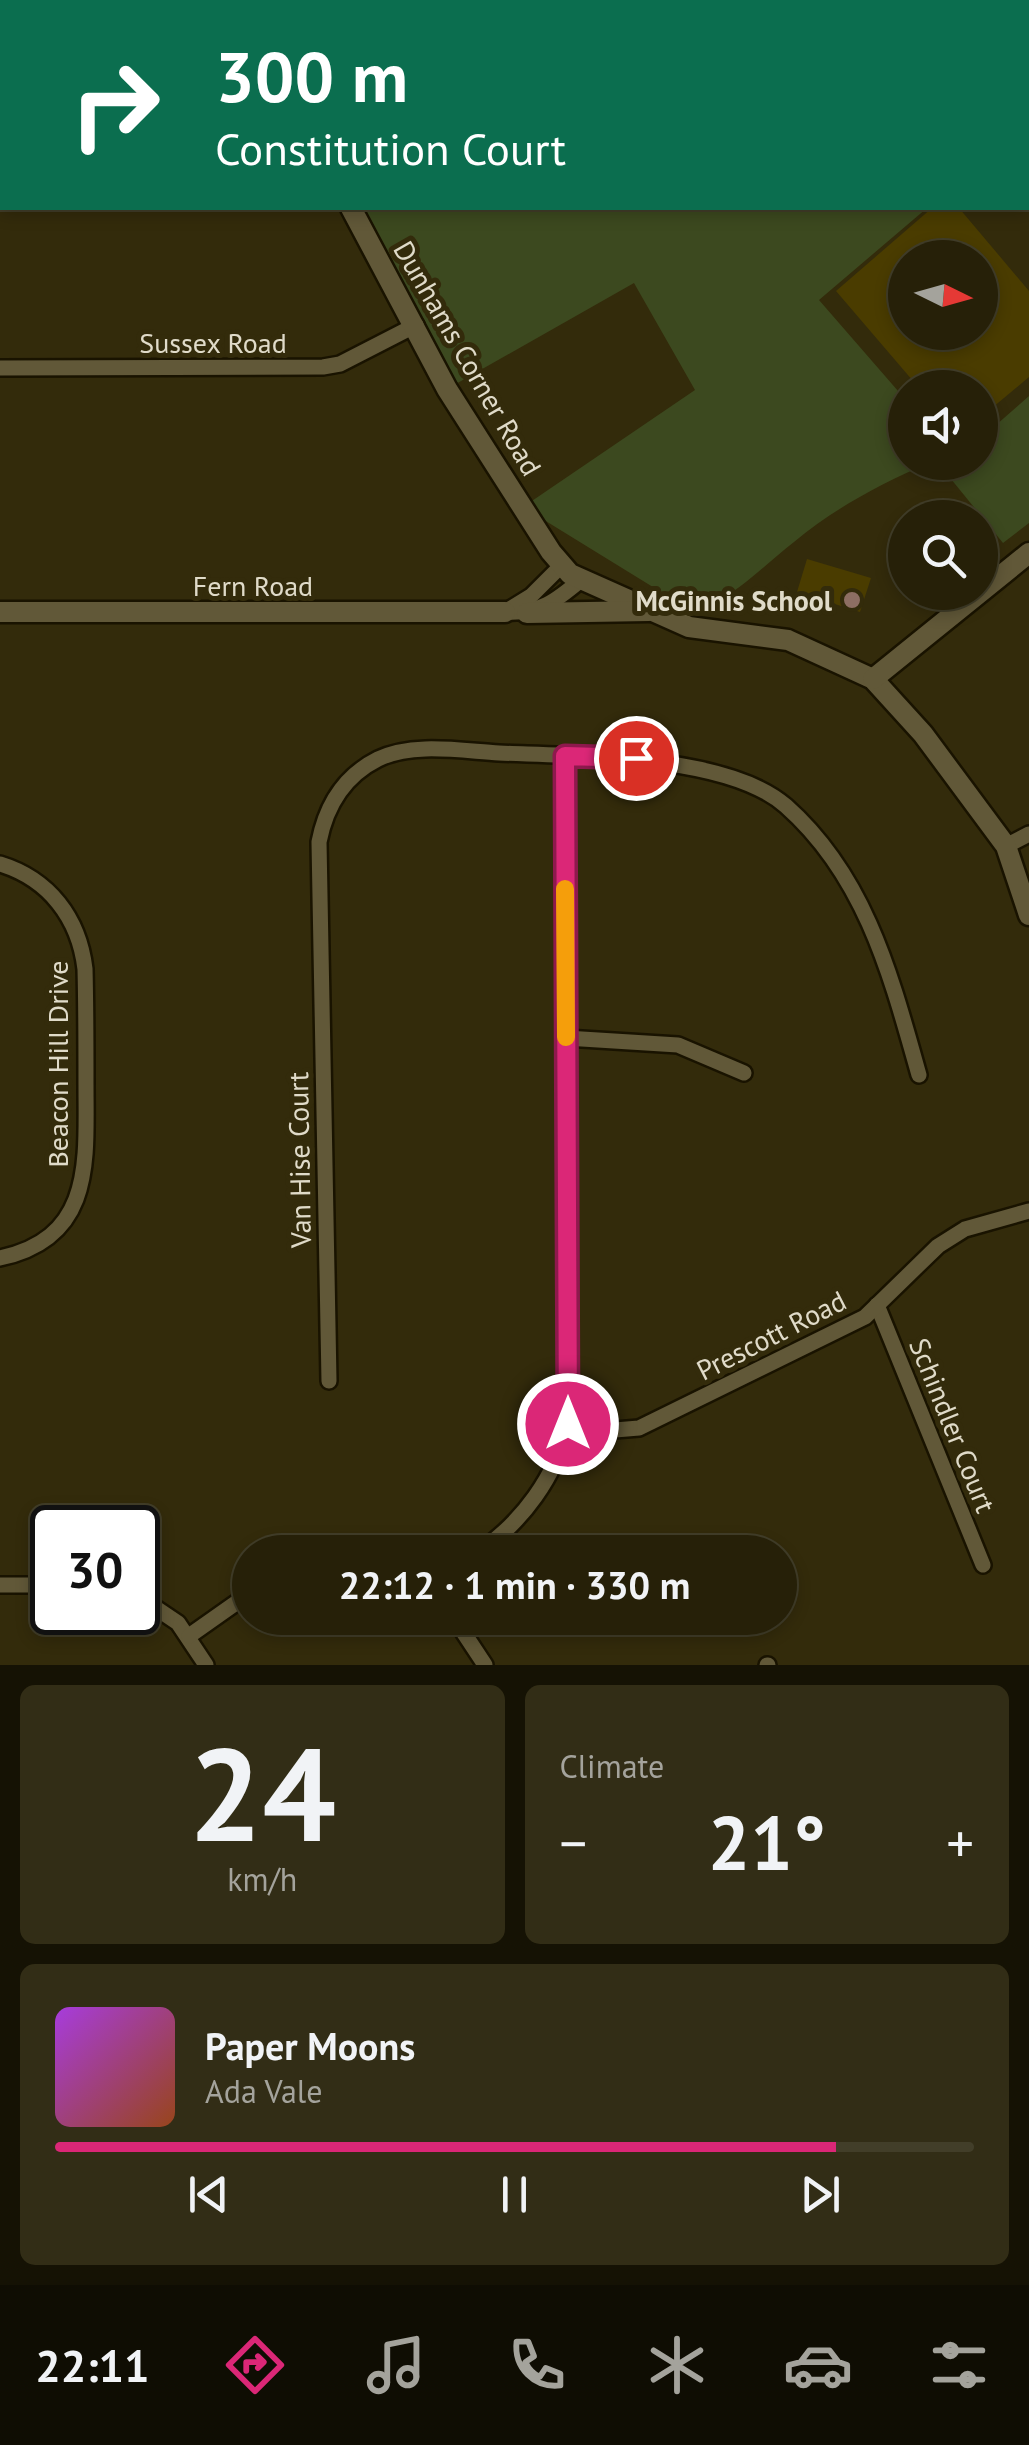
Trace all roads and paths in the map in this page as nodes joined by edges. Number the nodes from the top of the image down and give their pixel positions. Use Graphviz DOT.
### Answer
graph roads {
  1 [pos="351,210"];
  2 [pos="416,325"];
  3 [pos="0,368"];
  4 [pos="1029,553"];
  5 [pos="562,565"];
  6 [pos="582,579"];
  7 [pos="649,610"];
  8 [pos="0,612"];
  9 [pos="505,612"];
  10 [pos="527,613"];
  11 [pos="873,679"];
  12 [pos="565,756"];
  13 [pos="1029,834"];
  14 [pos="1006,846"];
  15 [pos="0,864"];
  16 [pos="1029,915"];
  17 [pos="566,1038"];
  18 [pos="744,1073"];
  19 [pos="919,1075"];
  20 [pos="1029,1211"];
  21 [pos="0,1258"];
  22 [pos="877,1305"];
  23 [pos="329,1382"];
  24 [pos="568,1424"];
  25 [pos="498,1535"];
  26 [pos="983,1564"];
  27 [pos="0,1585"];
  28 [pos="30,1586"];
  29 [pos="232,1606"];
  30 [pos="160,1609"];
  31 [pos="466,1635"];
  32 [pos="189,1636"];
  33 [pos="206,1665"];
  34 [pos="486,1665"];
  1 -- 2 [label="street, Dunhams Corner Road"];
  2 -- 3 [label="street, Sussex Road"];
  2 -- 5 [label="street, Dunhams Corner Road"];
  4 -- 11 [label="street"];
  5 -- 6 [label="street, Dunhams Corner Road"];
  5 -- 9 [label="street"];
  6 -- 7 [label="street, Dunhams Corner Road"];
  6 -- 10 [label="street"];
  7 -- 10 [label="street"];
  7 -- 11 [label="street, Dunhams Corner Road"];
  8 -- 9 [label="street, Fern Road"];
  9 -- 10 [label="street, Fern Road"];
  11 -- 14 [label="street, Dunhams Corner Road"];
  12 -- 17 [label="street"];
  12 -- 19 [label="street, Van Hise Court"];
  12 -- 23 [label="street, Van Hise Court"];
  13 -- 14 [label="street"];
  14 -- 16 [label="street, Dunhams Corner Road"];
  15 -- 21 [label="street, Beacon Hill Drive"];
  17 -- 18 [label="street"];
  17 -- 24 [label="street"];
  20 -- 22 [label="street, Prescott Road"];
  22 -- 24 [label="street, Prescott Road"];
  22 -- 26 [label="street, Schindler Court"];
  24 -- 25 [label="street"];
  27 -- 28 [label="street"];
  29 -- 32 [label="street"];
  30 -- 32 [label="street"];
  31 -- 34 [label="street"];
  32 -- 33 [label="street"];
}
